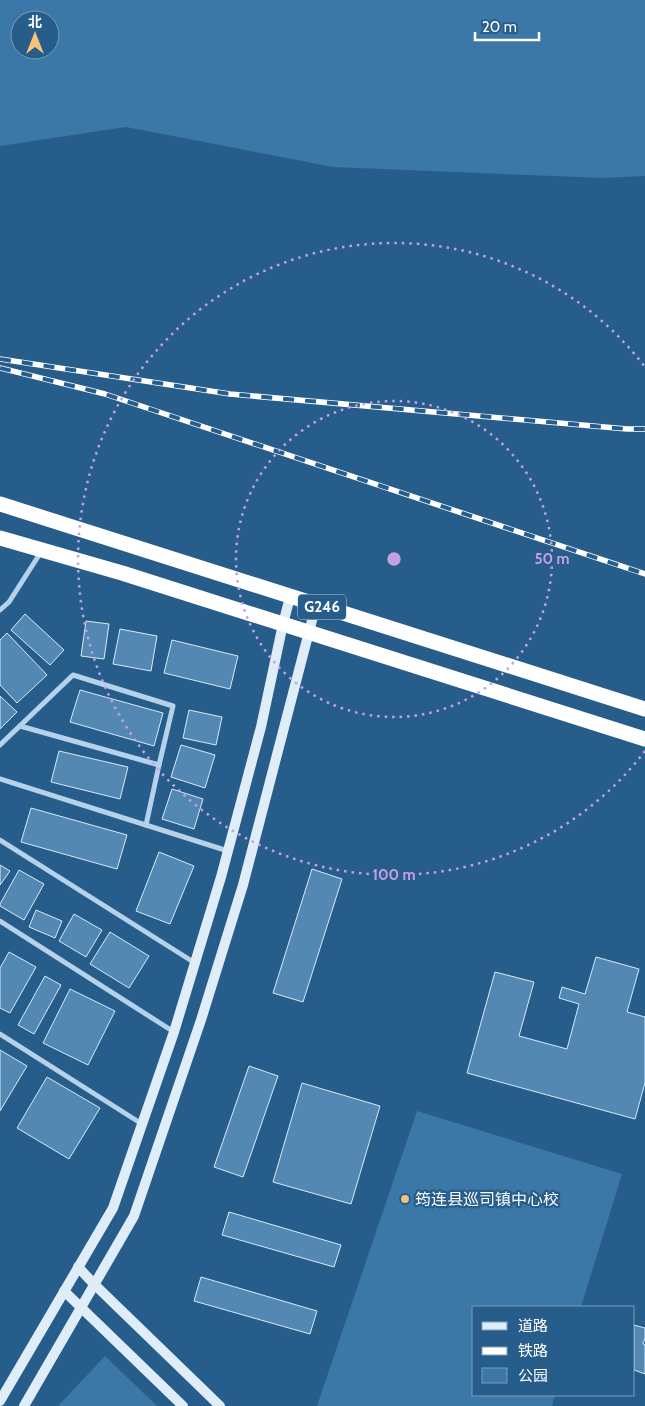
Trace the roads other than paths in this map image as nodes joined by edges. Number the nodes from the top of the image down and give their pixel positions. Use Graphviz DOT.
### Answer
graph roads {
  1 [pos="0,504"];
  2 [pos="0,538"];
  3 [pos="42,550"];
  4 [pos="290,597"];
  5 [pos="316,605"];
  6 [pos="0,610"];
  7 [pos="282,624"];
  8 [pos="310,632"];
  9 [pos="645,709"];
  10 [pos="20,726"];
  11 [pos="645,739"];
  12 [pos="0,746"];
  13 [pos="159,765"];
  14 [pos="0,780"];
  15 [pos="146,825"];
  16 [pos="0,840"];
  17 [pos="228,851"];
  18 [pos="0,921"];
  19 [pos="195,964"];
  20 [pos="174,1032"];
  21 [pos="0,1034"];
  22 [pos="142,1124"];
  23 [pos="78,1267"];
  24 [pos="94,1284"];
  25 [pos="64,1291"];
  26 [pos="81,1308"];
  27 [pos="2,1398"];
  28 [pos="24,1406"];
  29 [pos="183,1406"];
  30 [pos="220,1406"];
  1 -- 4 [label="highway, G246"];
  2 -- 3 [label="highway, G246"];
  3 -- 6 [label="street"];
  3 -- 7 [label="highway, G246"];
  4 -- 5 [label="highway, G246"];
  4 -- 7 [label="main road"];
  5 -- 8 [label="main road"];
  5 -- 9 [label="highway, G246"];
  7 -- 8 [label="highway, G246"];
  7 -- 17 [label="main road"];
  8 -- 11 [label="highway, G246"];
  8 -- 24 [label="main road"];
  10 -- 12 [label="street"];
  10 -- 13 [label="street"];
  10 -- 13 [label="street"];
  13 -- 15 [label="street"];
  14 -- 15 [label="street"];
  15 -- 17 [label="street"];
  16 -- 19 [label="street"];
  17 -- 19 [label="main road"];
  18 -- 20 [label="street"];
  19 -- 20 [label="main road"];
  20 -- 22 [label="main road"];
  21 -- 22 [label="street"];
  22 -- 23 [label="main road"];
  23 -- 24 [label="main road"];
  23 -- 25 [label="main road"];
  24 -- 26 [label="main road"];
  24 -- 30 [label="main road"];
  25 -- 26 [label="main road"];
  25 -- 27 [label="main road"];
  26 -- 28 [label="main road"];
  26 -- 29 [label="main road"];
}
